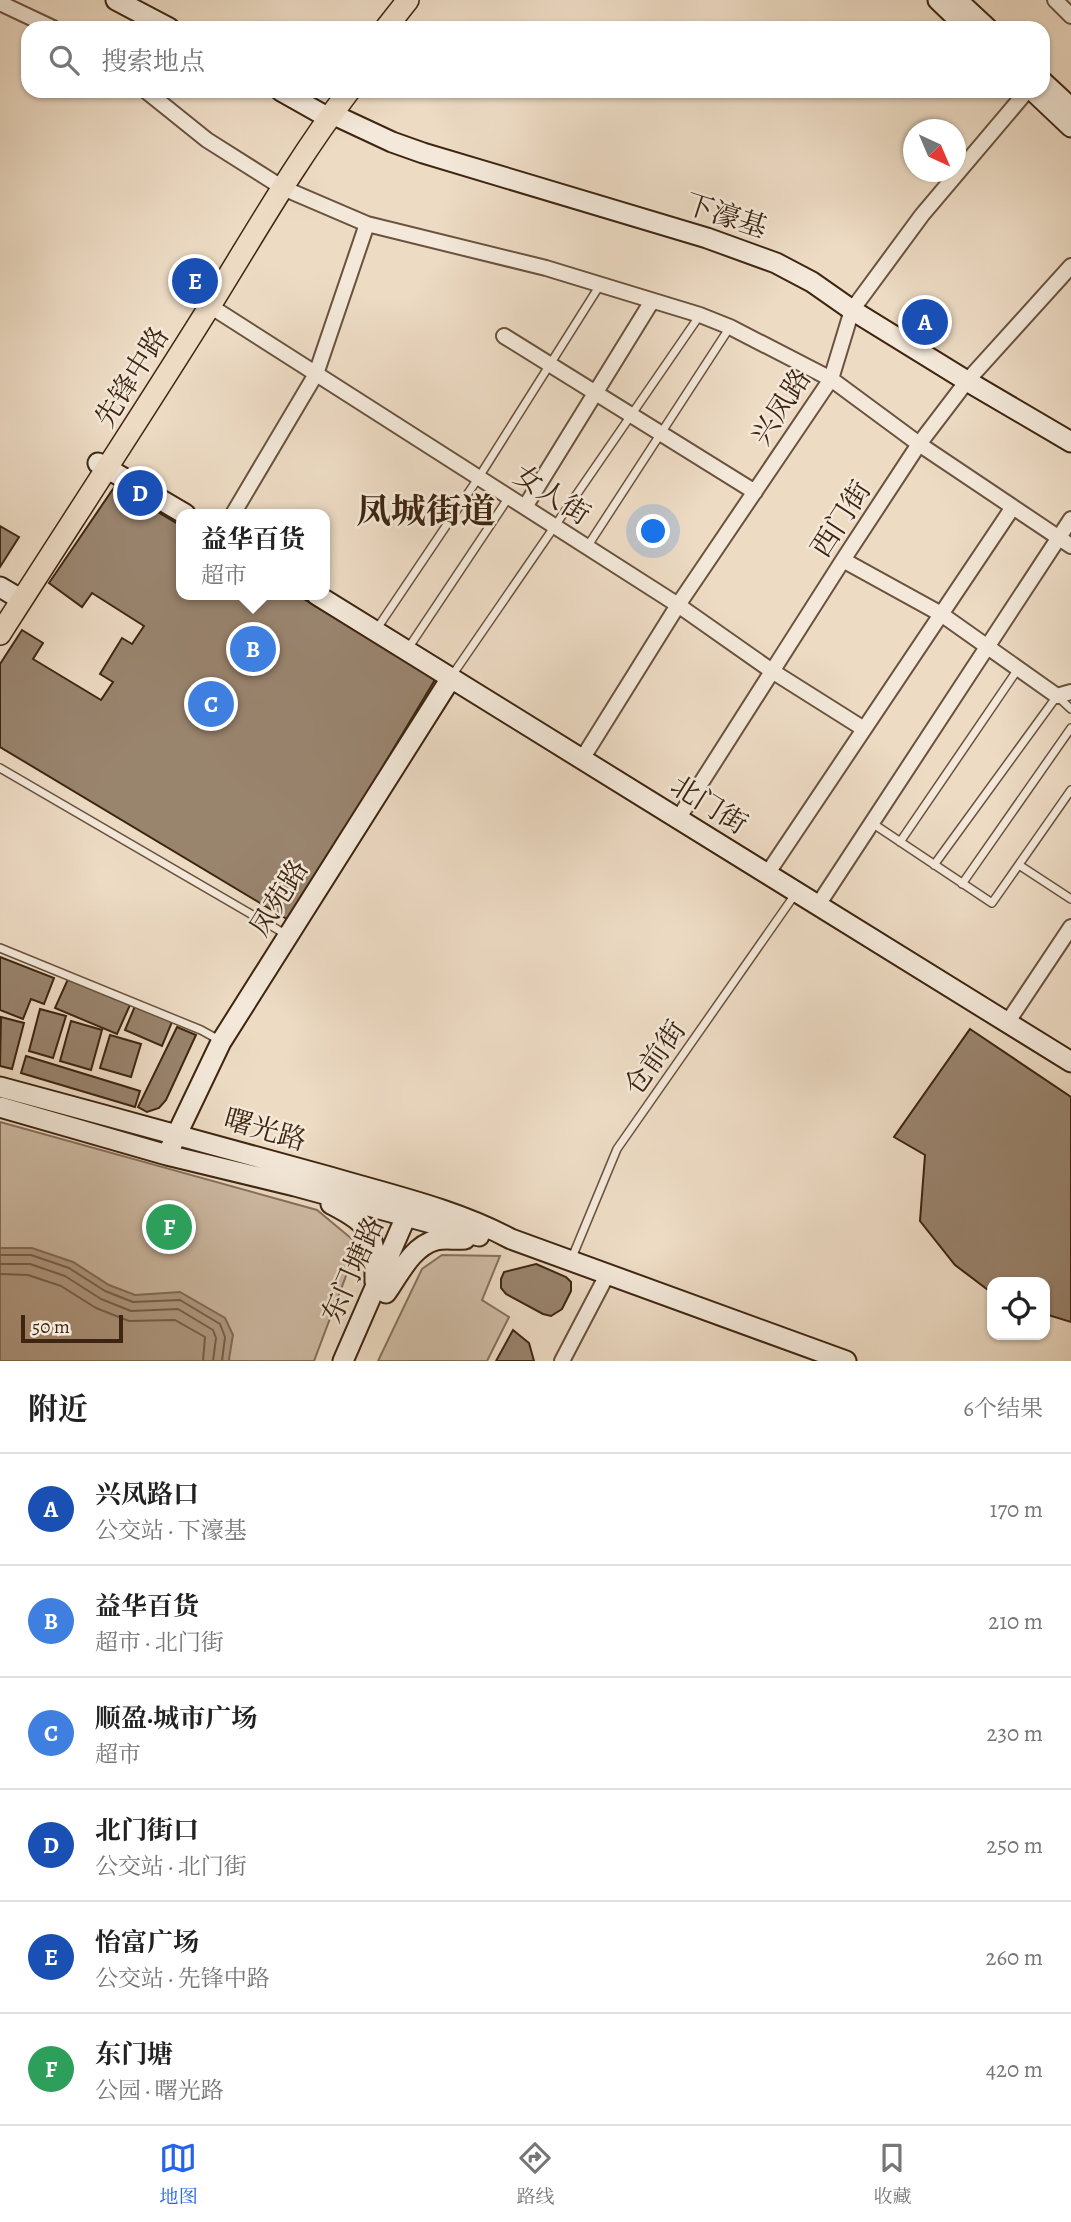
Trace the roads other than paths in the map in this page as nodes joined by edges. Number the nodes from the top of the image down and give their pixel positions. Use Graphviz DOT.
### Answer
graph roads {
  1 [pos="116,0"];
  2 [pos="132,0"];
  3 [pos="408,0"];
  4 [pos="420,0"];
  5 [pos="938,0"];
  6 [pos="957,0"];
  7 [pos="1055,0"];
  8 [pos="0,3"];
  9 [pos="1071,16"];
  10 [pos="38,21"];
  11 [pos="156,21"];
  12 [pos="171,21"];
  13 [pos="392,21"];
  14 [pos="404,21"];
  15 [pos="960,21"];
  16 [pos="979,21"];
  17 [pos="1050,88"];
  18 [pos="155,98"];
  19 [pos="303,98"];
  20 [pos="1021,98"];
  21 [pos="1041,98"];
  22 [pos="328,106"];
  23 [pos="1071,108"];
  24 [pos="1071,127"];
  25 [pos="279,185"];
  26 [pos="367,224"];
  27 [pos="1071,266"];
  28 [pos="600,284"];
  29 [pos="652,301"];
  30 [pos="210,306"];
  31 [pos="852,310"];
  32 [pos="700,316"];
  33 [pos="730,327"];
  34 [pos="504,336"];
  35 [pos="550,365"];
  36 [pos="316,373"];
  37 [pos="831,379"];
  38 [pos="967,381"];
  39 [pos="595,393"];
  40 [pos="631,415"];
  41 [pos="661,433"];
  42 [pos="1071,442"];
  43 [pos="919,444"];
  44 [pos="103,465"];
  45 [pos="479,477"];
  46 [pos="755,492"];
  47 [pos="509,497"];
  48 [pos="525,507"];
  49 [pos="1013,507"];
  50 [pos="178,509"];
  51 [pos="236,509"];
  52 [pos="1071,519"];
  53 [pos="555,526"];
  54 [pos="1065,542"];
  55 [pos="587,547"];
  56 [pos="843,560"];
  57 [pos="11,594"];
  58 [pos="325,600"];
  59 [pos="678,605"];
  60 [pos="0,613"];
  61 [pos="941,614"];
  62 [pos="375,631"];
  63 [pos="0,634"];
  64 [pos="988,647"];
  65 [pos="407,651"];
  66 [pos="1018,669"];
  67 [pos="772,671"];
  68 [pos="450,678"];
  69 [pos="1064,694"];
  70 [pos="1071,709"];
  71 [pos="1071,728"];
  72 [pos="864,729"];
  73 [pos="582,759"];
  74 [pos="0,768"];
  75 [pos="1071,790"];
  76 [pos="678,819"];
  77 [pos="872,823"];
  78 [pos="900,842"];
  79 [pos="934,865"];
  80 [pos="1019,865"];
  81 [pos="767,874"];
  82 [pos="962,884"];
  83 [pos="796,892"];
  84 [pos="1071,899"];
  85 [pos="818,905"];
  86 [pos="1071,927"];
  87 [pos="288,936"];
  88 [pos="0,948"];
  89 [pos="1007,1023"];
  90 [pos="221,1042"];
  91 [pos="1071,1062"];
  92 [pos="0,1087"];
  93 [pos="0,1107"];
  94 [pos="175,1135"];
  95 [pos="167,1155"];
  96 [pos="295,1186"];
  97 [pos="415,1210"];
  98 [pos="479,1236"];
  99 [pos="511,1239"];
  100 [pos="571,1261"];
  101 [pos="607,1275"];
  102 [pos="381,1291"];
  103 [pos="343,1361"];
  104 [pos="356,1361"];
  105 [pos="562,1361"];
  106 [pos="846,1361"];
  1 -- 11 [label="street"];
  2 -- 12 [label="street"];
  3 -- 13 [label="main road"];
  4 -- 14 [label="main road"];
  5 -- 15 [label="street"];
  6 -- 16 [label="street"];
  7 -- 9 [label="street"];
  8 -- 10 [label="street"];
  17 -- 23 [label="street"];
  18 -- 25 [label="street"];
  19 -- 22 [label="street, 下濠基"];
  20 -- 31 [label="street, 兴凤路"];
  21 -- 24 [label="street"];
  22 -- 25 [label="main road, 先锋中路"];
  22 -- 31 [label="street, 下濠基"];
  25 -- 26 [label="street"];
  25 -- 30 [label="main road, 先锋中路"];
  25 -- 44 [label="main road, 先锋中路"];
  26 -- 28 [label="street"];
  26 -- 36 [label="street"];
  27 -- 38 [label="street, 西门街"];
  28 -- 29 [label="street"];
  28 -- 35 [label="lane"];
  29 -- 32 [label="street"];
  29 -- 39 [label="street"];
  30 -- 36 [label="street, 女人街"];
  30 -- 44 [label="main road, 先锋中路"];
  31 -- 37 [label="street, 兴凤路"];
  31 -- 38 [label="street, 下濠基"];
  32 -- 33 [label="street"];
  32 -- 40 [label="lane"];
  33 -- 37 [label="street"];
  33 -- 41 [label="lane"];
  34 -- 35 [label="street"];
  35 -- 39 [label="street"];
  35 -- 45 [label="lane"];
  36 -- 45 [label="street, 女人街"];
  36 -- 51 [label="street"];
  37 -- 43 [label="street"];
  37 -- 46 [label="street, 兴凤路"];
  38 -- 42 [label="street, 下濠基"];
  38 -- 43 [label="street, 西门街"];
  39 -- 40 [label="street"];
  39 -- 48 [label="street"];
  40 -- 41 [label="street"];
  40 -- 53 [label="lane"];
  41 -- 46 [label="street"];
  41 -- 55 [label="lane"];
  43 -- 49 [label="street"];
  43 -- 56 [label="street, 西门街"];
  44 -- 50 [label="street"];
  44 -- 57 [label="main road, 先锋中路"];
  45 -- 47 [label="street, 女人街"];
  45 -- 62 [label="lane"];
  46 -- 59 [label="street, 兴凤路"];
  47 -- 48 [label="street, 女人街"];
  47 -- 65 [label="lane"];
  48 -- 53 [label="street, 女人街"];
  49 -- 54 [label="street"];
  49 -- 61 [label="street"];
  52 -- 54 [label="street"];
  53 -- 55 [label="street, 女人街"];
  53 -- 68 [label="lane"];
  54 -- 64 [label="street"];
  55 -- 59 [label="street, 女人街"];
  56 -- 61 [label="street"];
  56 -- 67 [label="street, 西门街"];
  57 -- 60 [label="main road, 先锋中路"];
  57 -- 63 [label="main road, 先锋中路"];
  58 -- 62 [label="street, 北门街"];
  59 -- 67 [label="street, 女人街"];
  59 -- 73 [label="street, 兴凤路"];
  61 -- 64 [label="street"];
  61 -- 72 [label="street"];
  62 -- 65 [label="street, 北门街"];
  64 -- 66 [label="street"];
  64 -- 77 [label="street"];
  65 -- 68 [label="street, 北门街"];
  66 -- 69 [label="street"];
  66 -- 78 [label="lane"];
  67 -- 72 [label="street, 女人街"];
  67 -- 76 [label="street, 西门街"];
  68 -- 73 [label="street, 北门街"];
  68 -- 87 [label="street, 凤苑路"];
  69 -- 70 [label="lane"];
  69 -- 79 [label="lane"];
  71 -- 82 [label="lane"];
  72 -- 81 [label="street"];
  73 -- 76 [label="street, 北门街"];
  74 -- 87 [label="lane"];
  75 -- 80 [label="lane"];
  76 -- 81 [label="street, 北门街"];
  77 -- 78 [label="lane"];
  77 -- 85 [label="street"];
  78 -- 79 [label="lane"];
  79 -- 82 [label="lane"];
  80 -- 82 [label="lane"];
  80 -- 84 [label="lane"];
  81 -- 83 [label="street, 北门街"];
  83 -- 85 [label="street, 北门街"];
  83 -- 100 [label="lane, 仓前街"];
  85 -- 89 [label="street, 北门街"];
  86 -- 89 [label="street"];
  87 -- 90 [label="street, 凤苑路"];
  88 -- 90 [label="lane"];
  89 -- 91 [label="street, 北门街"];
  90 -- 94 [label="street, 凤苑路"];
  92 -- 94 [label="street, 曙光路"];
  93 -- 95 [label="street, 曙光路"];
  94 -- 95 [label="street, 凤苑路"];
  94 -- 97 [label="street, 曙光路"];
  95 -- 96 [label="street, 曙光路"];
  96 -- 97 [label="street, 曙光路"];
  96 -- 102 [label="street"];
  97 -- 98 [label="street, 曙光路"];
  97 -- 99 [label="street, 曙光路"];
  97 -- 102 [label="street, 东门塘路"];
  98 -- 99 [label="street, 曙光路"];
  98 -- 102 [label="street"];
  99 -- 100 [label="street, 曙光路"];
  100 -- 101 [label="street, 曙光路"];
  101 -- 105 [label="street"];
  101 -- 106 [label="street, 曙光路"];
  102 -- 103 [label="street, 东门塘路"];
  102 -- 104 [label="street, 东门塘路"];
}
